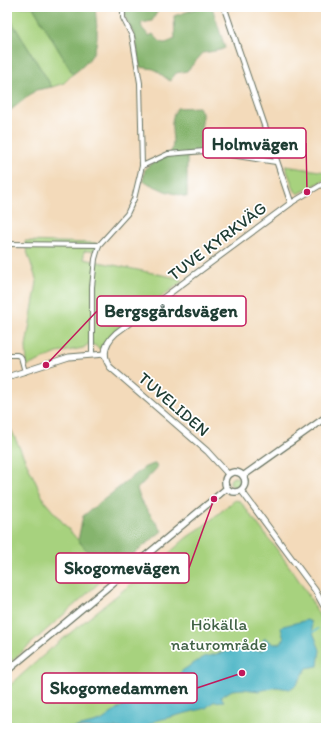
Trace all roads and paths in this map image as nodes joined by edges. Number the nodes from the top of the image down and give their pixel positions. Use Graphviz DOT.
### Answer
graph roads {
  1 [pos="123,7"];
  2 [pos="224,7"];
  3 [pos="276,162"];
  4 [pos="142,166"];
  5 [pos="326,182"];
  6 [pos="291,203"];
  7 [pos="7,244"];
  8 [pos="99,245"];
  9 [pos="7,280"];
  10 [pos="7,294"];
  11 [pos="92,354"];
  12 [pos="105,354"];
  13 [pos="7,355"];
  14 [pos="25,372"];
  15 [pos="7,377"];
  16 [pos="326,417"];
  17 [pos="228,474"];
  18 [pos="243,476"];
  19 [pos="227,488"];
  20 [pos="241,490"];
  21 [pos="326,610"];
  22 [pos="7,671"];
  1 -- 4 [label="street"];
  2 -- 3 [label="street"];
  3 -- 4 [label="street"];
  3 -- 6 [label="street"];
  4 -- 8 [label="street"];
  5 -- 6 [label="street, TUVE KYRKVÄG"];
  6 -- 12 [label="street, TUVE KYRKVÄG"];
  7 -- 8 [label="street"];
  8 -- 11 [label="street"];
  9 -- 10 [label="street"];
  11 -- 12 [label="street"];
  11 -- 14 [label="street"];
  12 -- 17 [label="street, TUVELIDEN"];
  13 -- 14 [label="street"];
  14 -- 15 [label="street"];
  16 -- 18 [label="main road"];
  17 -- 18 [label="main road"];
  17 -- 19 [label="main road"];
  18 -- 20 [label="main road"];
  19 -- 20 [label="main road"];
  19 -- 22 [label="main road"];
  20 -- 21 [label="street"];
}
